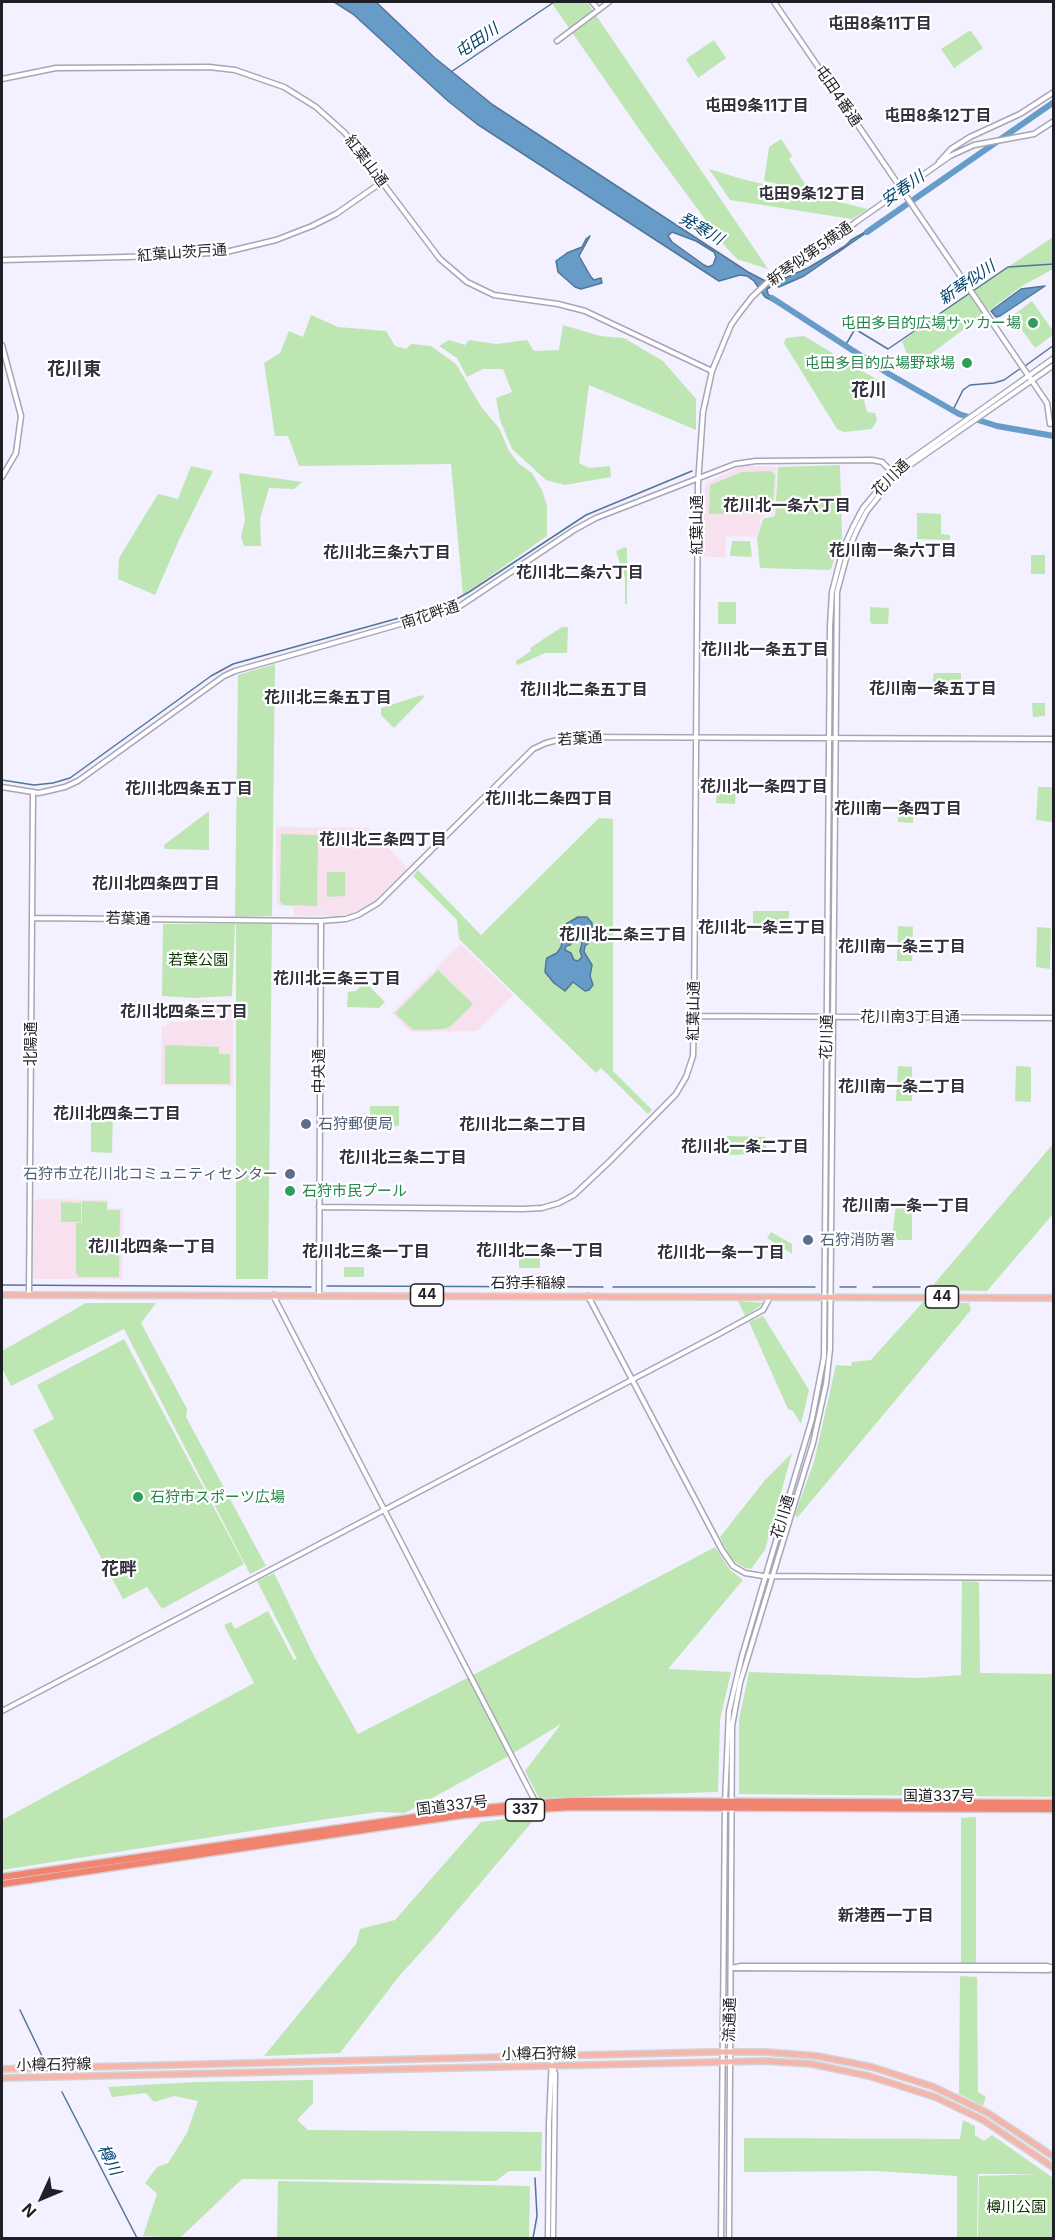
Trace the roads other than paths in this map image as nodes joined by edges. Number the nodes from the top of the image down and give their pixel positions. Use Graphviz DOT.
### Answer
graph roads {
  1 [pos="592,2"];
  2 [pos="609,2"];
  3 [pos="774,2"];
  4 [pos="598,9"];
  5 [pos="557,41"];
  6 [pos="2,79"];
  7 [pos="1053,92"];
  8 [pos="1053,121"];
  9 [pos="938,162"];
  10 [pos="382,182"];
  11 [pos="903,190"];
  12 [pos="2,260"];
  13 [pos="2,345"];
  14 [pos="1053,358"];
  15 [pos="1053,364"];
  16 [pos="712,371"];
  17 [pos="1030,377"];
  18 [pos="1050,424"];
  19 [pos="895,474"];
  20 [pos="2,477"];
  21 [pos="698,477"];
  22 [pos="696,738"];
  23 [pos="829,738"];
  24 [pos="835,738"];
  25 [pos="1053,740"];
  26 [pos="2,787"];
  27 [pos="33,792"];
  28 [pos="32,918"];
  29 [pos="321,921"];
  30 [pos="694,1016"];
  31 [pos="830,1016"];
  32 [pos="1053,1018"];
  33 [pos="319,1207"];
  34 [pos="29,1289"];
  35 [pos="272,1294"];
  36 [pos="319,1294"];
  37 [pos="2,1295"];
  38 [pos="588,1295"];
  39 [pos="771,1296"];
  40 [pos="828,1296"];
  41 [pos="1053,1298"];
  42 [pos="631,1380"];
  43 [pos="385,1509"];
  44 [pos="768,1576"];
  45 [pos="1053,1578"];
  46 [pos="2,1711"];
  47 [pos="1053,1803"];
  48 [pos="729,1805"];
  49 [pos="538,1806"];
  50 [pos="1053,1809"];
  51 [pos="2,1877"];
  52 [pos="2,1884"];
  53 [pos="731,1968"];
  54 [pos="1053,1968"];
  55 [pos="723,2052"];
  56 [pos="730,2052"];
  57 [pos="552,2056"];
  58 [pos="730,2061"];
  59 [pos="722,2062"];
  60 [pos="552,2066"];
  61 [pos="2,2069"];
  62 [pos="2,2079"];
  63 [pos="1053,2157"];
  64 [pos="1053,2168"];
  65 [pos="548,2238"];
  66 [pos="553,2238"];
  67 [pos="721,2238"];
  68 [pos="729,2238"];
  1 -- 4 [label="street"];
  2 -- 4 [label="street"];
  3 -- 11 [label="street, 屯田4番通"];
  4 -- 5 [label="street"];
  6 -- 10 [label="street, 紅葉山通"];
  7 -- 9 [label="street, 新琴似第5横通"];
  8 -- 9 [label="street, 新琴似第5横通"];
  9 -- 11 [label="street, 新琴似第5横通"];
  10 -- 12 [label="street, 紅葉山茨戸通"];
  10 -- 16 [label="street, 紅葉山通"];
  11 -- 16 [label="street, 新琴似第5横通"];
  11 -- 17 [label="street, 屯田4番通"];
  13 -- 20 [label="street"];
  14 -- 17 [label="street, 花川通"];
  15 -- 17 [label="street, 花川通"];
  16 -- 21 [label="street, 紅葉山通"];
  17 -- 18 [label="street, 屯田4番通"];
  17 -- 19 [label="street, 花川通"];
  17 -- 19 [label="street, 花川通"];
  19 -- 21 [label="street, 南花畔通"];
  19 -- 23 [label="street, 花川通"];
  19 -- 24 [label="street, 花川通"];
  21 -- 22 [label="street, 紅葉山通"];
  21 -- 27 [label="street, 南花畔通"];
  22 -- 23 [label="street, 若葉通"];
  22 -- 29 [label="street, 若葉通"];
  22 -- 30 [label="street, 紅葉山通"];
  23 -- 24 [label="street, 若葉通"];
  23 -- 31 [label="street, 花川通"];
  24 -- 25 [label="street, 若葉通"];
  24 -- 31 [label="street, 花川通"];
  26 -- 27 [label="street, 南花畔通"];
  27 -- 28 [label="street, 北陽通"];
  28 -- 29 [label="street, 若葉通"];
  28 -- 34 [label="street, 北陽通"];
  29 -- 33 [label="street, 中央通"];
  30 -- 31 [label="street, 花川南3丁目通"];
  30 -- 33 [label="street, 紅葉山通"];
  31 -- 32 [label="street, 花川南3丁目通"];
  31 -- 40 [label="street, 花川通"];
  33 -- 36 [label="street, 中央通"];
  34 -- 35 [label="main road, 石狩手稲線 / 44"];
  34 -- 37 [label="main road, 石狩手稲線 / 44"];
  35 -- 36 [label="main road, 石狩手稲線 / 44"];
  35 -- 43 [label="street"];
  36 -- 38 [label="main road, 石狩手稲線 / 44"];
  38 -- 39 [label="main road, 石狩手稲線 / 44"];
  38 -- 42 [label="street"];
  39 -- 40 [label="main road, 石狩手稲線 / 44"];
  39 -- 42 [label="street"];
  40 -- 41 [label="main road, 石狩手稲線 / 44"];
  40 -- 44 [label="street, 花川通"];
  40 -- 44 [label="street, 花川通"];
  42 -- 43 [label="street"];
  42 -- 44 [label="street"];
  43 -- 46 [label="street"];
  43 -- 49 [label="street"];
  44 -- 45 [label="street"];
  44 -- 48 [label="street, 花川通"];
  44 -- 48 [label="street, 花川通"];
  47 -- 48 [label="highway, 国道337号 / 337"];
  48 -- 49 [label="highway, 国道337号 / 337"];
  48 -- 50 [label="highway, 国道337号 / 337"];
  48 -- 53 [label="street, 流通通"];
  48 -- 55 [label="street, 流通通"];
  49 -- 51 [label="highway, 国道337号 / 337"];
  49 -- 52 [label="highway, 国道337号 / 337"];
  53 -- 54 [label="street"];
  53 -- 56 [label="street, 流通通"];
  55 -- 56 [label="main road, 小樽石狩線"];
  55 -- 57 [label="main road, 小樽石狩線"];
  55 -- 59 [label="street, 流通通"];
  56 -- 58 [label="street, 流通通"];
  56 -- 63 [label="main road, 小樽石狩線"];
  57 -- 60 [label="street"];
  57 -- 61 [label="main road, 小樽石狩線"];
  58 -- 59 [label="main road, 小樽石狩線"];
  58 -- 64 [label="main road, 小樽石狩線"];
  58 -- 68 [label="street, 流通通"];
  59 -- 60 [label="main road, 小樽石狩線"];
  59 -- 67 [label="street, 流通通"];
  60 -- 62 [label="main road, 小樽石狩線"];
  60 -- 65 [label="street"];
  60 -- 66 [label="street"];
}
